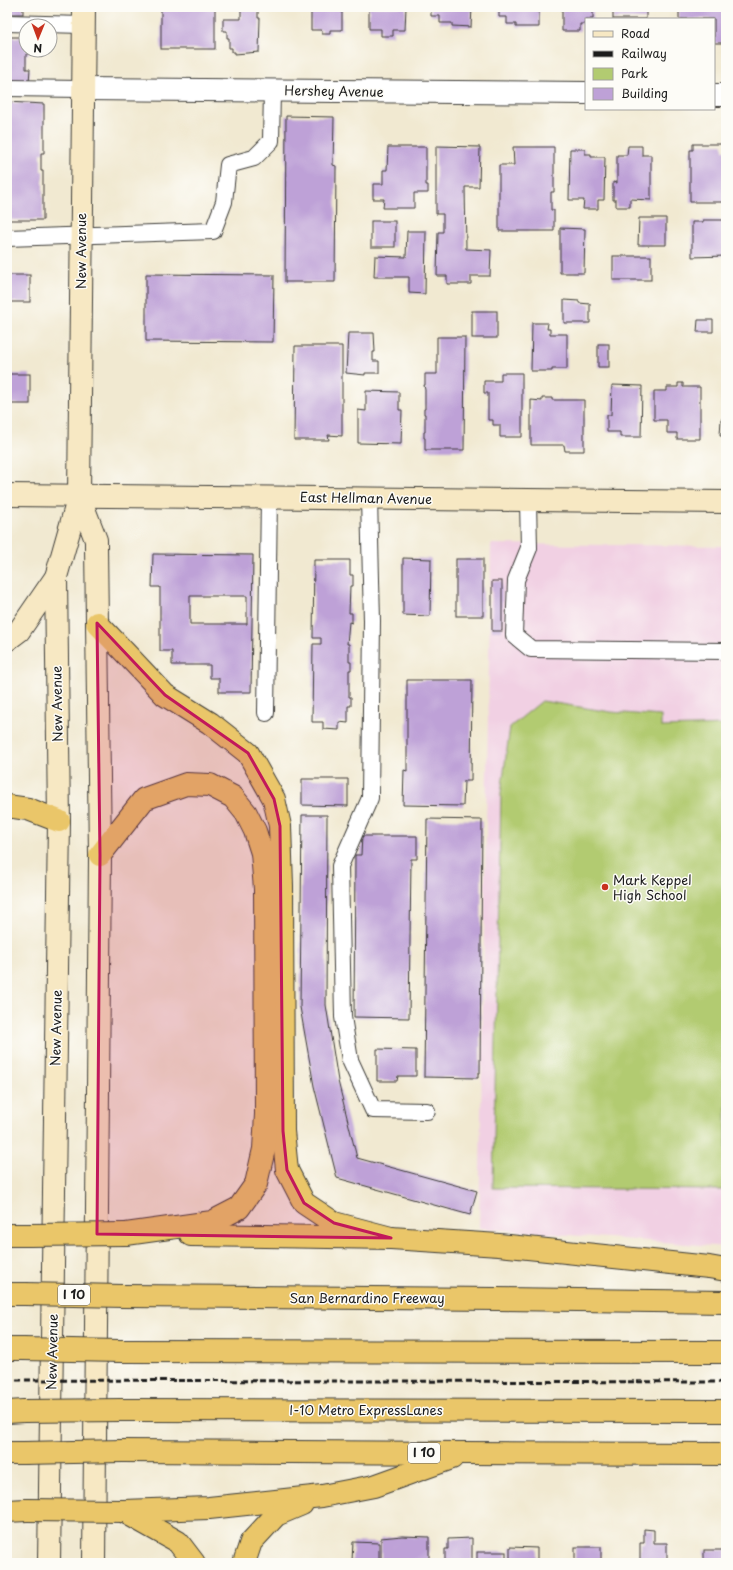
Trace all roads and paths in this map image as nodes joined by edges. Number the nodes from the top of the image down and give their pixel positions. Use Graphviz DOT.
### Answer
graph roads {
  1 [pos="84,16"];
  2 [pos="7,24"];
  3 [pos="7,88"];
  4 [pos="82,89"];
  5 [pos="272,91"];
  6 [pos="585,94"];
  7 [pos="715,95"];
  8 [pos="726,95"];
  9 [pos="81,234"];
  10 [pos="7,238"];
  11 [pos="7,495"];
  12 [pos="79,496"];
  13 [pos="269,497"];
  14 [pos="369,498"];
  15 [pos="528,500"];
  16 [pos="726,502"];
  17 [pos="56,577"];
  18 [pos="97,623"];
  19 [pos="7,640"];
  20 [pos="726,651"];
  21 [pos="266,713"];
  22 [pos="7,806"];
  23 [pos="59,821"];
  24 [pos="100,855"];
  25 [pos="427,1110"];
  26 [pos="126,1234"];
  27 [pos="18,1235"];
  28 [pos="391,1238"];
  29 [pos="726,1270"];
  30 [pos="16,1294"];
  31 [pos="726,1302"];
  32 [pos="15,1349"];
  33 [pos="726,1352"];
  34 [pos="16,1411"];
  35 [pos="726,1411"];
  36 [pos="16,1453"];
  37 [pos="464,1454"];
  38 [pos="726,1454"];
  39 [pos="322,1496"];
  40 [pos="17,1510"];
  41 [pos="123,1512"];
  42 [pos="49,1563"];
  43 [pos="94,1563"];
  44 [pos="194,1563"];
  45 [pos="244,1563"];
  1 -- 2 [label="lane"];
  1 -- 4 [label="main road, New Avenue"];
  3 -- 4 [label="lane"];
  4 -- 5 [label="street, Hershey Avenue"];
  4 -- 9 [label="main road, New Avenue"];
  5 -- 6 [label="street, Hershey Avenue"];
  5 -- 9 [label="lane"];
  7 -- 8 [label="street"];
  9 -- 10 [label="lane"];
  9 -- 12 [label="main road, New Avenue"];
  11 -- 12 [label="main road, East Hellman Avenue"];
  12 -- 13 [label="main road, East Hellman Avenue"];
  12 -- 17 [label="main road, New Avenue"];
  12 -- 18 [label="main road, New Avenue"];
  13 -- 14 [label="main road, East Hellman Avenue"];
  13 -- 21 [label="lane"];
  14 -- 15 [label="main road, East Hellman Avenue"];
  14 -- 25 [label="lane"];
  15 -- 16 [label="main road, East Hellman Avenue"];
  15 -- 20 [label="lane"];
  17 -- 19 [label="main road"];
  17 -- 23 [label="main road, New Avenue"];
  18 -- 24 [label="main road, New Avenue"];
  18 -- 28 [label="highway"];
  22 -- 23 [label="highway"];
  23 -- 42 [label="main road, New Avenue"];
  24 -- 26 [label="highway"];
  24 -- 43 [label="main road, New Avenue"];
  26 -- 27 [label="highway, bridge"];
  26 -- 28 [label="highway"];
  28 -- 29 [label="highway"];
  30 -- 31 [label="highway, San Bernardino Freeway / I 10, bridge"];
  32 -- 33 [label="highway, bridge"];
  34 -- 35 [label="highway, I-10 Metro ExpressLanes, bridge"];
  36 -- 37 [label="highway, I 10, bridge"];
  37 -- 38 [label="highway, I 10"];
  37 -- 39 [label="highway"];
  39 -- 41 [label="highway"];
  39 -- 45 [label="highway"];
  40 -- 41 [label="highway, bridge"];
  41 -- 44 [label="highway"];
}
